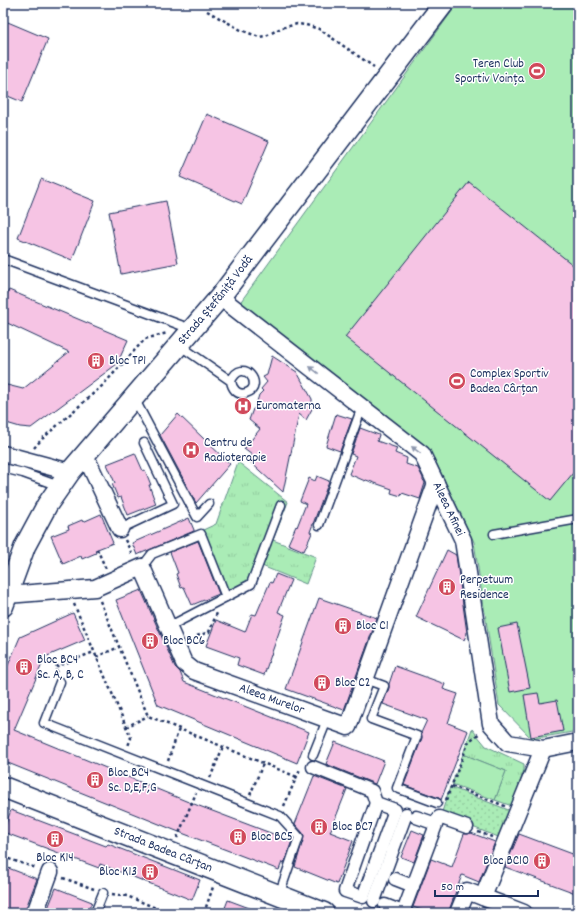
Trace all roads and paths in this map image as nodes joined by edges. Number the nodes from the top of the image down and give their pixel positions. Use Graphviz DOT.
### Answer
graph roads {
  1 [pos="444,3"];
  2 [pos="207,11"];
  3 [pos="388,76"];
  4 [pos="3,259"];
  5 [pos="220,298"];
  6 [pos="192,330"];
  7 [pos="175,339"];
  8 [pos="231,380"];
  9 [pos="134,398"];
  10 [pos="362,408"];
  11 [pos="144,443"];
  12 [pos="3,454"];
  13 [pos="84,455"];
  14 [pos="23,460"];
  15 [pos="3,468"];
  16 [pos="65,479"];
  17 [pos="436,483"];
  18 [pos="209,504"];
  19 [pos="281,506"];
  20 [pos="578,519"];
  21 [pos="319,525"];
  22 [pos="120,529"];
  23 [pos="494,534"];
  24 [pos="127,544"];
  25 [pos="97,549"];
  26 [pos="138,562"];
  27 [pos="107,572"];
  28 [pos="95,588"];
  29 [pos="68,590"];
  30 [pos="226,597"];
  31 [pos="5,600"];
  32 [pos="217,613"];
  33 [pos="168,627"];
  34 [pos="197,636"];
  35 [pos="119,647"];
  36 [pos="94,652"];
  37 [pos="96,657"];
  38 [pos="55,667"];
  39 [pos="365,678"];
  40 [pos="60,682"];
  41 [pos="148,716"];
  42 [pos="327,720"];
  43 [pos="491,724"];
  44 [pos="126,726"];
  45 [pos="179,729"];
  46 [pos="578,742"];
  47 [pos="223,747"];
  48 [pos="543,749"];
  49 [pos="124,754"];
  50 [pos="313,755"];
  51 [pos="263,764"];
  52 [pos="313,767"];
  53 [pos="164,770"];
  54 [pos="296,777"];
  55 [pos="452,786"];
  56 [pos="3,787"];
  57 [pos="206,787"];
  58 [pos="196,792"];
  59 [pos="247,803"];
  60 [pos="376,803"];
  61 [pos="437,803"];
  62 [pos="518,811"];
  63 [pos="280,816"];
  64 [pos="438,821"];
  65 [pos="466,827"];
  66 [pos="367,828"];
  67 [pos="386,835"];
  68 [pos="506,842"];
  69 [pos="175,844"];
  70 [pos="354,864"];
  71 [pos="372,871"];
  72 [pos="50,872"];
  73 [pos="395,879"];
  74 [pos="214,885"];
  75 [pos="413,886"];
  76 [pos="103,893"];
  77 [pos="279,895"];
  78 [pos="483,897"];
  79 [pos="35,913"];
  80 [pos="95,913"];
  81 [pos="168,913"];
  82 [pos="204,913"];
  83 [pos="324,913"];
  84 [pos="404,913"];
  85 [pos="458,913"];
  86 [pos="524,913"];
  1 -- 3 [label="street, Strada Ștefăniță Vodă"];
  2 -- 3 [label="path"];
  3 -- 5 [label="street, Strada Ștefăniță Vodă"];
  4 -- 6 [label="lane"];
  5 -- 6 [label="street, Strada Ștefăniță Vodă"];
  10 -- 5 [label="street, Aleea Afinei, one-way"];
  6 -- 7 [label="street, Strada Ștefăniță Vodă"];
  7 -- 8 [label="lane"];
  7 -- 9 [label="street, Strada Ștefăniță Vodă"];
  7 -- 14 [label="path"];
  9 -- 13 [label="street, Strada Ștefăniță Vodă"];
  9 -- 18 [label="lane"];
  17 -- 10 [label="street, Aleea Afinei, one-way"];
  10 -- 21 [label="lane"];
  11 -- 22 [label="lane"];
  12 -- 14 [label="street"];
  13 -- 16 [label="street, Strada Ștefăniță Vodă"];
  13 -- 22 [label="street"];
  14 -- 16 [label="street"];
  15 -- 16 [label="lane"];
  16 -- 31 [label="street, Strada Ștefăniță Vodă"];
  17 -- 39 [label="street, Aleea Murelor"];
  17 -- 43 [label="street, Aleea Afinei"];
  19 -- 30 [label="lane"];
  20 -- 23 [label="lane"];
  24 -- 26 [label="path"];
  25 -- 27 [label="path"];
  26 -- 28 [label="street"];
  26 -- 30 [label="lane"];
  26 -- 33 [label="street, Aleea Murelor"];
  28 -- 29 [label="street"];
  28 -- 35 [label="path"];
  29 -- 31 [label="street"];
  29 -- 36 [label="path"];
  30 -- 33 [label="lane"];
  32 -- 34 [label="path"];
  33 -- 42 [label="street, Aleea Murelor"];
  35 -- 37 [label="path"];
  35 -- 41 [label="path"];
  36 -- 37 [label="path"];
  36 -- 38 [label="path"];
  37 -- 44 [label="path"];
  39 -- 42 [label="street, Aleea Murelor"];
  39 -- 61 [label="lane"];
  40 -- 49 [label="lane"];
  41 -- 44 [label="path"];
  41 -- 45 [label="path"];
  42 -- 50 [label="lane"];
  43 -- 48 [label="street"];
  43 -- 55 [label="path"];
  44 -- 49 [label="path"];
  45 -- 47 [label="path"];
  45 -- 53 [label="path"];
  46 -- 48 [label="street"];
  47 -- 51 [label="path"];
  47 -- 57 [label="path"];
  48 -- 62 [label="street"];
  49 -- 53 [label="lane"];
  50 -- 54 [label="path"];
  51 -- 54 [label="path"];
  51 -- 59 [label="path"];
  52 -- 60 [label="street"];
  53 -- 57 [label="lane"];
  54 -- 63 [label="path"];
  55 -- 62 [label="path"];
  55 -- 64 [label="path"];
  56 -- 77 [label="street, Strada Badea Cârțan"];
  57 -- 59 [label="lane"];
  58 -- 69 [label="path"];
  59 -- 63 [label="lane"];
  60 -- 66 [label="street"];
  60 -- 67 [label="street"];
  62 -- 68 [label="street"];
  63 -- 77 [label="lane"];
  64 -- 65 [label="street"];
  64 -- 75 [label="street"];
  64 -- 84 [label="street"];
  65 -- 68 [label="path"];
  66 -- 67 [label="street"];
  66 -- 70 [label="street"];
  67 -- 71 [label="street"];
  68 -- 78 [label="street"];
  70 -- 71 [label="street"];
  70 -- 71 [label="street"];
  72 -- 79 [label="street"];
  73 -- 75 [label="street"];
  74 -- 82 [label="path"];
  75 -- 84 [label="street"];
  76 -- 80 [label="lane"];
  76 -- 81 [label="path"];
  77 -- 83 [label="street, Strada Badea Cârțan"];
  78 -- 85 [label="street"];
  78 -- 86 [label="street"];
}
